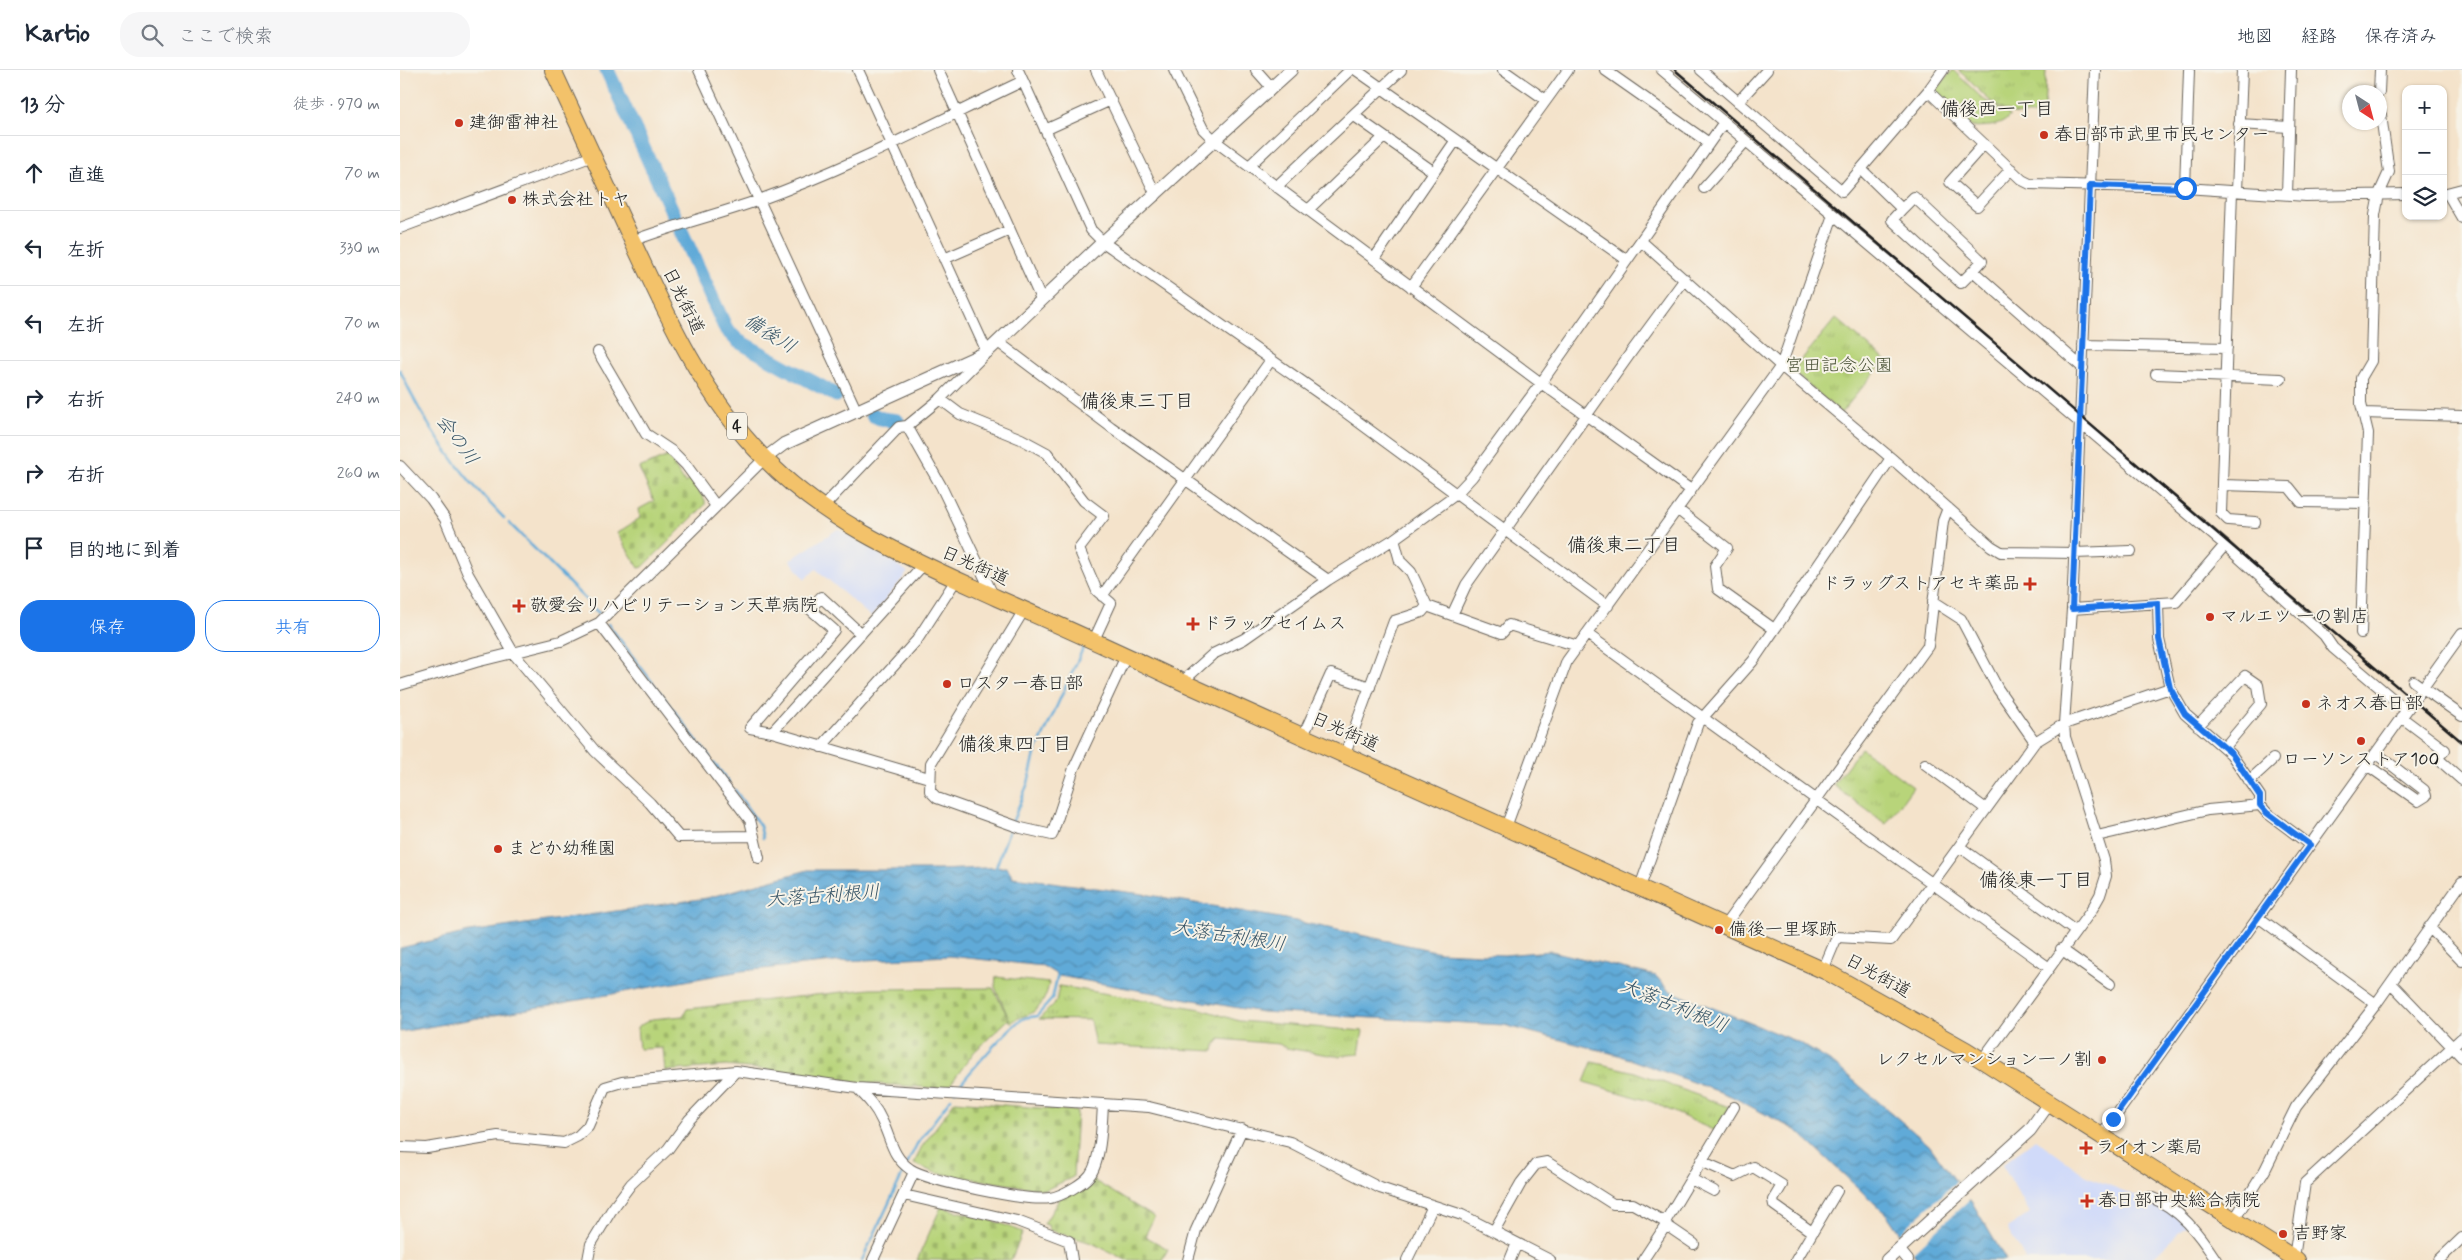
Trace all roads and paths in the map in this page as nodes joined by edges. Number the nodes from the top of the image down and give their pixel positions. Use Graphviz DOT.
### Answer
graph roads {
  1 [pos="553,70"];
  2 [pos="700,70"];
  3 [pos="858,70"];
  4 [pos="938,70"];
  5 [pos="1018,70"];
  6 [pos="1096,70"];
  7 [pos="1256,70"];
  8 [pos="1291,70"];
  9 [pos="1350,70"];
  10 [pos="1356,70"];
  11 [pos="1401,70"];
  12 [pos="1503,70"];
  13 [pos="1568,70"];
  14 [pos="1605,70"];
  15 [pos="1662,70"];
  16 [pos="1701,70"];
  17 [pos="1766,70"];
  18 [pos="1943,70"];
  19 [pos="2095,70"];
  20 [pos="2189,70"];
  21 [pos="2242,70"];
  22 [pos="2291,70"];
  23 [pos="2380,70"];
  24 [pos="1176,71"];
  25 [pos="1515,73"];
  26 [pos="1023,81"];
  27 [pos="2379,85"];
  28 [pos="1272,88"];
  29 [pos="1381,88"];
  30 [pos="1928,92"];
  31 [pos="1110,100"];
  32 [pos="1546,100"];
  33 [pos="1738,102"];
  34 [pos="957,112"];
  35 [pos="1353,115"];
  36 [pos="1724,122"];
  37 [pos="2239,124"];
  38 [pos="2289,128"];
  39 [pos="1045,130"];
  40 [pos="2383,130"];
  41 [pos="1384,137"];
  42 [pos="1456,140"];
  43 [pos="1215,141"];
  44 [pos="1746,141"];
  45 [pos="891,143"];
  46 [pos="1709,143"];
  47 [pos="1984,144"];
  48 [pos="593,156"];
  49 [pos="1249,166"];
  50 [pos="1496,169"];
  51 [pos="1861,169"];
  52 [pos="2011,169"];
  53 [pos="1434,172"];
  54 [pos="2090,185"];
  55 [pos="1276,187"];
  56 [pos="1704,188"];
  57 [pos="2185,188"];
  58 [pos="2462,189"];
  59 [pos="2234,191"];
  60 [pos="1156,194"];
  61 [pos="2287,194"];
  62 [pos="2379,194"];
  63 [pos="2402,194"];
  64 [pos="2447,194"];
  65 [pos="2447,196"];
  66 [pos="758,200"];
  67 [pos="1902,209"];
  68 [pos="1308,210"];
  69 [pos="1833,215"];
  70 [pos="2462,218"];
  71 [pos="400,228"];
  72 [pos="1010,230"];
  73 [pos="632,241"];
  74 [pos="1641,241"];
  75 [pos="1103,242"];
  76 [pos="944,259"];
  77 [pos="1374,259"];
  78 [pos="1627,260"];
  79 [pos="1973,271"];
  80 [pos="1685,280"];
  81 [pos="1412,287"];
  82 [pos="1041,299"];
  83 [pos="998,342"];
  84 [pos="2083,345"];
  85 [pos="2227,348"];
  86 [pos="598,352"];
  87 [pos="987,352"];
  88 [pos="1271,360"];
  89 [pos="1781,366"];
  90 [pos="2082,368"];
  91 [pos="2156,374"];
  92 [pos="2226,377"];
  93 [pos="2281,379"];
  94 [pos="1541,383"];
  95 [pos="940,398"];
  96 [pos="857,412"];
  97 [pos="2363,414"];
  98 [pos="1586,415"];
  99 [pos="2462,416"];
  100 [pos="2080,424"];
  101 [pos="907,426"];
  102 [pos="764,458"];
  103 [pos="1891,458"];
  104 [pos="400,466"];
  105 [pos="1186,478"];
  106 [pos="2222,485"];
  107 [pos="1691,490"];
  108 [pos="1455,495"];
  109 [pos="2366,503"];
  110 [pos="716,506"];
  111 [pos="823,507"];
  112 [pos="1948,508"];
  113 [pos="1677,509"];
  114 [pos="2255,522"];
  115 [pos="1504,531"];
  116 [pos="1394,539"];
  117 [pos="2225,545"];
  118 [pos="2131,550"];
  119 [pos="2074,553"];
  120 [pos="923,565"];
  121 [pos="956,580"];
  122 [pos="1328,580"];
  123 [pos="993,596"];
  124 [pos="1102,596"];
  125 [pos="1933,601"];
  126 [pos="2158,603"];
  127 [pos="1427,606"];
  128 [pos="1608,606"];
  129 [pos="2072,609"];
  130 [pos="1024,610"];
  131 [pos="1452,615"];
  132 [pos="602,619"];
  133 [pos="845,619"];
  134 [pos="1774,629"];
  135 [pos="834,630"];
  136 [pos="2462,632"];
  137 [pos="2361,633"];
  138 [pos="861,634"];
  139 [pos="1587,634"];
  140 [pos="1087,637"];
  141 [pos="1578,646"];
  142 [pos="514,654"];
  143 [pos="1126,656"];
  144 [pos="1182,682"];
  145 [pos="2414,682"];
  146 [pos="400,685"];
  147 [pos="1370,687"];
  148 [pos="2170,688"];
  149 [pos="2422,689"];
  150 [pos="2404,714"];
  151 [pos="2462,716"];
  152 [pos="1701,718"];
  153 [pos="2064,724"];
  154 [pos="2198,726"];
  155 [pos="772,732"];
  156 [pos="1303,736"];
  157 [pos="2035,742"];
  158 [pos="822,747"];
  159 [pos="2224,748"];
  160 [pos="2376,753"];
  161 [pos="1344,754"];
  162 [pos="2273,759"];
  163 [pos="1925,764"];
  164 [pos="2367,765"];
  165 [pos="929,778"];
  166 [pos="2462,780"];
  167 [pos="2249,781"];
  168 [pos="1817,800"];
  169 [pos="2260,805"];
  170 [pos="1986,809"];
  171 [pos="1506,826"];
  172 [pos="754,836"];
  173 [pos="2097,836"];
  174 [pos="2310,845"];
  175 [pos="1960,847"];
  176 [pos="759,858"];
  177 [pos="2462,882"];
  178 [pos="1934,883"];
  179 [pos="1640,887"];
  180 [pos="2258,918"];
  181 [pos="1725,925"];
  182 [pos="2429,927"];
  183 [pos="2075,931"];
  184 [pos="2061,950"];
  185 [pos="2461,959"];
  186 [pos="2048,967"];
  187 [pos="1823,970"];
  188 [pos="2391,983"];
  189 [pos="2110,984"];
  190 [pos="2376,1004"];
  191 [pos="2462,1038"];
  192 [pos="2452,1047"];
  193 [pos="2462,1057"];
  194 [pos="1982,1060"];
  195 [pos="736,1071"];
  196 [pos="857,1088"];
  197 [pos="2049,1103"];
  198 [pos="1103,1104"];
  199 [pos="1734,1107"];
  200 [pos="1242,1128"];
  201 [pos="2102,1135"];
  202 [pos="400,1147"];
  203 [pos="1702,1160"];
  204 [pos="914,1172"];
  205 [pos="1691,1178"];
  206 [pos="1714,1190"];
  207 [pos="1837,1191"];
  208 [pos="904,1195"];
  209 [pos="2150,1197"];
  210 [pos="1433,1206"];
  211 [pos="2234,1220"];
  212 [pos="1666,1223"];
  213 [pos="1494,1231"];
  214 [pos="1812,1232"];
  215 [pos="2462,1238"];
  216 [pos="1518,1243"];
  217 [pos="1694,1244"];
  218 [pos="1900,1249"];
  219 [pos="2296,1259"];
  220 [pos="588,1260"];
  221 [pos="873,1260"];
  222 [pos="1072,1260"];
  223 [pos="1188,1260"];
  224 [pos="1408,1260"];
  225 [pos="1510,1260"];
  226 [pos="1550,1260"];
  227 [pos="1643,1260"];
  228 [pos="1796,1260"];
  229 [pos="1887,1260"];
  230 [pos="1908,1260"];
  231 [pos="2216,1260"];
  232 [pos="2439,1260"];
  1 -- 48 [label="highway, 日光街道 / 4"];
  2 -- 66 [label="street"];
  3 -- 45 [label="street"];
  4 -- 34 [label="street"];
  5 -- 26 [label="street"];
  6 -- 31 [label="street"];
  7 -- 28 [label="street"];
  8 -- 28 [label="street"];
  9 -- 49 [label="street"];
  10 -- 29 [label="street"];
  11 -- 29 [label="street"];
  12 -- 25 [label="street"];
  13 -- 32 [label="street"];
  14 -- 46 [label="street"];
  15 -- 36 [label="street"];
  16 -- 33 [label="street"];
  17 -- 33 [label="street"];
  18 -- 30 [label="street"];
  19 -- 54 [label="street"];
  20 -- 57 [label="street"];
  21 -- 37 [label="street"];
  22 -- 38 [label="street"];
  23 -- 27 [label="street"];
  24 -- 43 [label="street"];
  25 -- 32 [label="street"];
  26 -- 34 [label="street"];
  26 -- 39 [label="street"];
  28 -- 43 [label="street"];
  29 -- 35 [label="street"];
  29 -- 42 [label="street"];
  30 -- 47 [label="street"];
  30 -- 51 [label="street"];
  31 -- 39 [label="street"];
  31 -- 60 [label="street"];
  32 -- 50 [label="street"];
  33 -- 51 [label="street"];
  34 -- 45 [label="street"];
  34 -- 72 [label="street"];
  35 -- 41 [label="street"];
  35 -- 55 [label="street"];
  36 -- 44 [label="street"];
  36 -- 46 [label="street"];
  37 -- 38 [label="street"];
  37 -- 59 [label="street"];
  38 -- 61 [label="street"];
  39 -- 75 [label="street"];
  40 -- 62 [label="street"];
  41 -- 53 [label="street"];
  41 -- 68 [label="street"];
  42 -- 50 [label="street"];
  42 -- 53 [label="street"];
  43 -- 49 [label="street"];
  43 -- 60 [label="street"];
  44 -- 56 [label="street"];
  44 -- 69 [label="street"];
  45 -- 66 [label="street"];
  45 -- 76 [label="street"];
  46 -- 74 [label="street"];
  47 -- 52 [label="street"];
  47 -- 52 [label="street"];
  48 -- 71 [label="street"];
  48 -- 73 [label="highway, 日光街道 / 4"];
  49 -- 55 [label="street"];
  50 -- 78 [label="street"];
  50 -- 81 [label="street"];
  51 -- 67 [label="street"];
  52 -- 54 [label="street"];
  53 -- 77 [label="street"];
  54 -- 57 [label="street"];
  54 -- 84 [label="street"];
  55 -- 68 [label="street"];
  57 -- 59 [label="street"];
  58 -- 64 [label="street"];
  59 -- 61 [label="street"];
  59 -- 85 [label="street"];
  60 -- 75 [label="street"];
  61 -- 62 [label="street"];
  62 -- 63 [label="street"];
  62 -- 97 [label="street"];
  65 -- 70 [label="street"];
  66 -- 73 [label="street"];
  66 -- 96 [label="street"];
  67 -- 79 [label="street"];
  67 -- 79 [label="street"];
  68 -- 77 [label="street"];
  69 -- 89 [label="street"];
  69 -- 100 [label="street"];
  72 -- 76 [label="street"];
  72 -- 82 [label="street"];
  73 -- 102 [label="highway, 日光街道 / 4"];
  74 -- 78 [label="street"];
  74 -- 80 [label="street"];
  75 -- 82 [label="street"];
  75 -- 88 [label="street"];
  76 -- 87 [label="street"];
  77 -- 81 [label="street"];
  78 -- 94 [label="street"];
  79 -- 90 [label="street"];
  80 -- 89 [label="street"];
  80 -- 98 [label="street"];
  81 -- 94 [label="street"];
  82 -- 83 [label="street"];
  83 -- 87 [label="street"];
  83 -- 105 [label="street"];
  84 -- 85 [label="street"];
  84 -- 90 [label="street"];
  85 -- 92 [label="street"];
  86 -- 110 [label="street"];
  87 -- 95 [label="street"];
  87 -- 96 [label="street"];
  88 -- 105 [label="street"];
  88 -- 108 [label="street"];
  89 -- 103 [label="street"];
  89 -- 107 [label="street"];
  90 -- 100 [label="street"];
  91 -- 92 [label="street"];
  92 -- 93 [label="street"];
  92 -- 106 [label="street"];
  94 -- 98 [label="street"];
  94 -- 108 [label="street"];
  95 -- 101 [label="street"];
  95 -- 124 [label="street"];
  96 -- 102 [label="street"];
  97 -- 99 [label="street"];
  97 -- 109 [label="street"];
  98 -- 107 [label="street"];
  98 -- 115 [label="street"];
  100 -- 117 [label="street"];
  100 -- 119 [label="street"];
  101 -- 111 [label="street"];
  101 -- 123 [label="street"];
  102 -- 110 [label="street"];
  102 -- 111 [label="highway, 日光街道 / 4"];
  103 -- 112 [label="street"];
  103 -- 134 [label="street"];
  104 -- 142 [label="street"];
  105 -- 122 [label="street"];
  105 -- 124 [label="street"];
  106 -- 109 [label="street"];
  106 -- 114 [label="street"];
  107 -- 113 [label="street"];
  108 -- 115 [label="street"];
  108 -- 116 [label="street"];
  109 -- 137 [label="street"];
  110 -- 132 [label="street"];
  111 -- 120 [label="highway, 日光街道 / 4"];
  112 -- 119 [label="street"];
  112 -- 125 [label="street"];
  113 -- 128 [label="street"];
  113 -- 134 [label="street"];
  115 -- 128 [label="street"];
  115 -- 131 [label="street"];
  116 -- 122 [label="street"];
  116 -- 127 [label="street"];
  117 -- 126 [label="street"];
  117 -- 150 [label="street"];
  118 -- 119 [label="street"];
  119 -- 129 [label="street"];
  120 -- 121 [label="highway, 日光街道 / 4"];
  120 -- 138 [label="street"];
  121 -- 123 [label="highway, 日光街道 / 4"];
  121 -- 158 [label="street"];
  122 -- 144 [label="street"];
  123 -- 130 [label="highway, 日光街道 / 4"];
  124 -- 140 [label="street"];
  125 -- 157 [label="street"];
  125 -- 168 [label="street"];
  126 -- 129 [label="street"];
  126 -- 148 [label="street"];
  127 -- 131 [label="street"];
  127 -- 147 [label="street"];
  128 -- 139 [label="street"];
  129 -- 153 [label="street"];
  130 -- 140 [label="highway, 日光街道 / 4"];
  130 -- 165 [label="street"];
  131 -- 141 [label="street"];
  132 -- 142 [label="street"];
  132 -- 172 [label="street"];
  133 -- 135 [label="street"];
  133 -- 135 [label="street"];
  133 -- 138 [label="street"];
  134 -- 152 [label="street"];
  135 -- 155 [label="street"];
  136 -- 149 [label="street"];
  138 -- 155 [label="street"];
  139 -- 141 [label="street"];
  139 -- 152 [label="street"];
  140 -- 143 [label="highway, 日光街道 / 4"];
  141 -- 171 [label="street"];
  142 -- 146 [label="street"];
  142 -- 172 [label="street"];
  143 -- 144 [label="highway, 日光街道 / 4"];
  143 -- 165 [label="street"];
  144 -- 156 [label="highway, 日光街道 / 4"];
  145 -- 149 [label="street"];
  147 -- 156 [label="street"];
  147 -- 161 [label="street"];
  148 -- 153 [label="street"];
  148 -- 154 [label="street"];
  149 -- 150 [label="street"];
  149 -- 151 [label="street"];
  150 -- 160 [label="street"];
  150 -- 166 [label="street"];
  152 -- 168 [label="street"];
  152 -- 179 [label="street"];
  153 -- 157 [label="street"];
  153 -- 173 [label="street"];
  154 -- 159 [label="street"];
  154 -- 159 [label="street"];
  155 -- 158 [label="street"];
  156 -- 161 [label="highway, 日光街道 / 4"];
  157 -- 170 [label="street"];
  158 -- 165 [label="street"];
  159 -- 167 [label="street"];
  160 -- 164 [label="street"];
  160 -- 164 [label="street"];
  161 -- 171 [label="highway, 日光街道 / 4"];
  162 -- 167 [label="street"];
  163 -- 170 [label="street"];
  164 -- 174 [label="street"];
  167 -- 169 [label="street"];
  168 -- 178 [label="street"];
  168 -- 181 [label="street"];
  169 -- 173 [label="street"];
  169 -- 174 [label="street"];
  170 -- 175 [label="street"];
  171 -- 179 [label="highway, 日光街道 / 4"];
  172 -- 176 [label="street"];
  173 -- 183 [label="street"];
  174 -- 180 [label="street"];
  175 -- 178 [label="street"];
  175 -- 183 [label="street"];
  177 -- 182 [label="street"];
  178 -- 186 [label="street"];
  178 -- 187 [label="street"];
  179 -- 181 [label="highway, 日光街道 / 4"];
  180 -- 190 [label="street"];
  180 -- 201 [label="street"];
  181 -- 187 [label="highway, 日光街道 / 4"];
  182 -- 185 [label="street"];
  182 -- 188 [label="street"];
  183 -- 184 [label="street"];
  184 -- 186 [label="street"];
  184 -- 189 [label="street"];
  186 -- 194 [label="street"];
  187 -- 194 [label="highway, 日光街道 / 4"];
  188 -- 190 [label="street"];
  188 -- 192 [label="street"];
  190 -- 211 [label="street"];
  191 -- 192 [label="street"];
  192 -- 193 [label="street"];
  192 -- 219 [label="street"];
  194 -- 197 [label="highway, 日光街道 / 4"];
  195 -- 196 [label="street"];
  195 -- 202 [label="street"];
  195 -- 220 [label="street"];
  196 -- 198 [label="street"];
  196 -- 204 [label="street"];
  197 -- 201 [label="highway, 日光街道 / 4"];
  197 -- 218 [label="street"];
  198 -- 200 [label="street"];
  198 -- 204 [label="street"];
  199 -- 203 [label="street"];
  200 -- 210 [label="street"];
  200 -- 223 [label="street"];
  201 -- 211 [label="highway, 日光街道 / 4"];
  203 -- 205 [label="street"];
  203 -- 214 [label="street"];
  204 -- 208 [label="street"];
  205 -- 206 [label="street"];
  205 -- 212 [label="street"];
  207 -- 214 [label="street"];
  208 -- 221 [label="street"];
  208 -- 222 [label="street"];
  209 -- 231 [label="street"];
  210 -- 213 [label="street"];
  210 -- 224 [label="street"];
  211 -- 219 [label="highway, 日光街道 / 4"];
  212 -- 213 [label="street"];
  212 -- 217 [label="street"];
  212 -- 227 [label="street"];
  213 -- 216 [label="street"];
  214 -- 228 [label="street"];
  215 -- 232 [label="street"];
  216 -- 225 [label="street"];
  216 -- 226 [label="street"];
  218 -- 229 [label="street"];
  218 -- 230 [label="street"];
}
